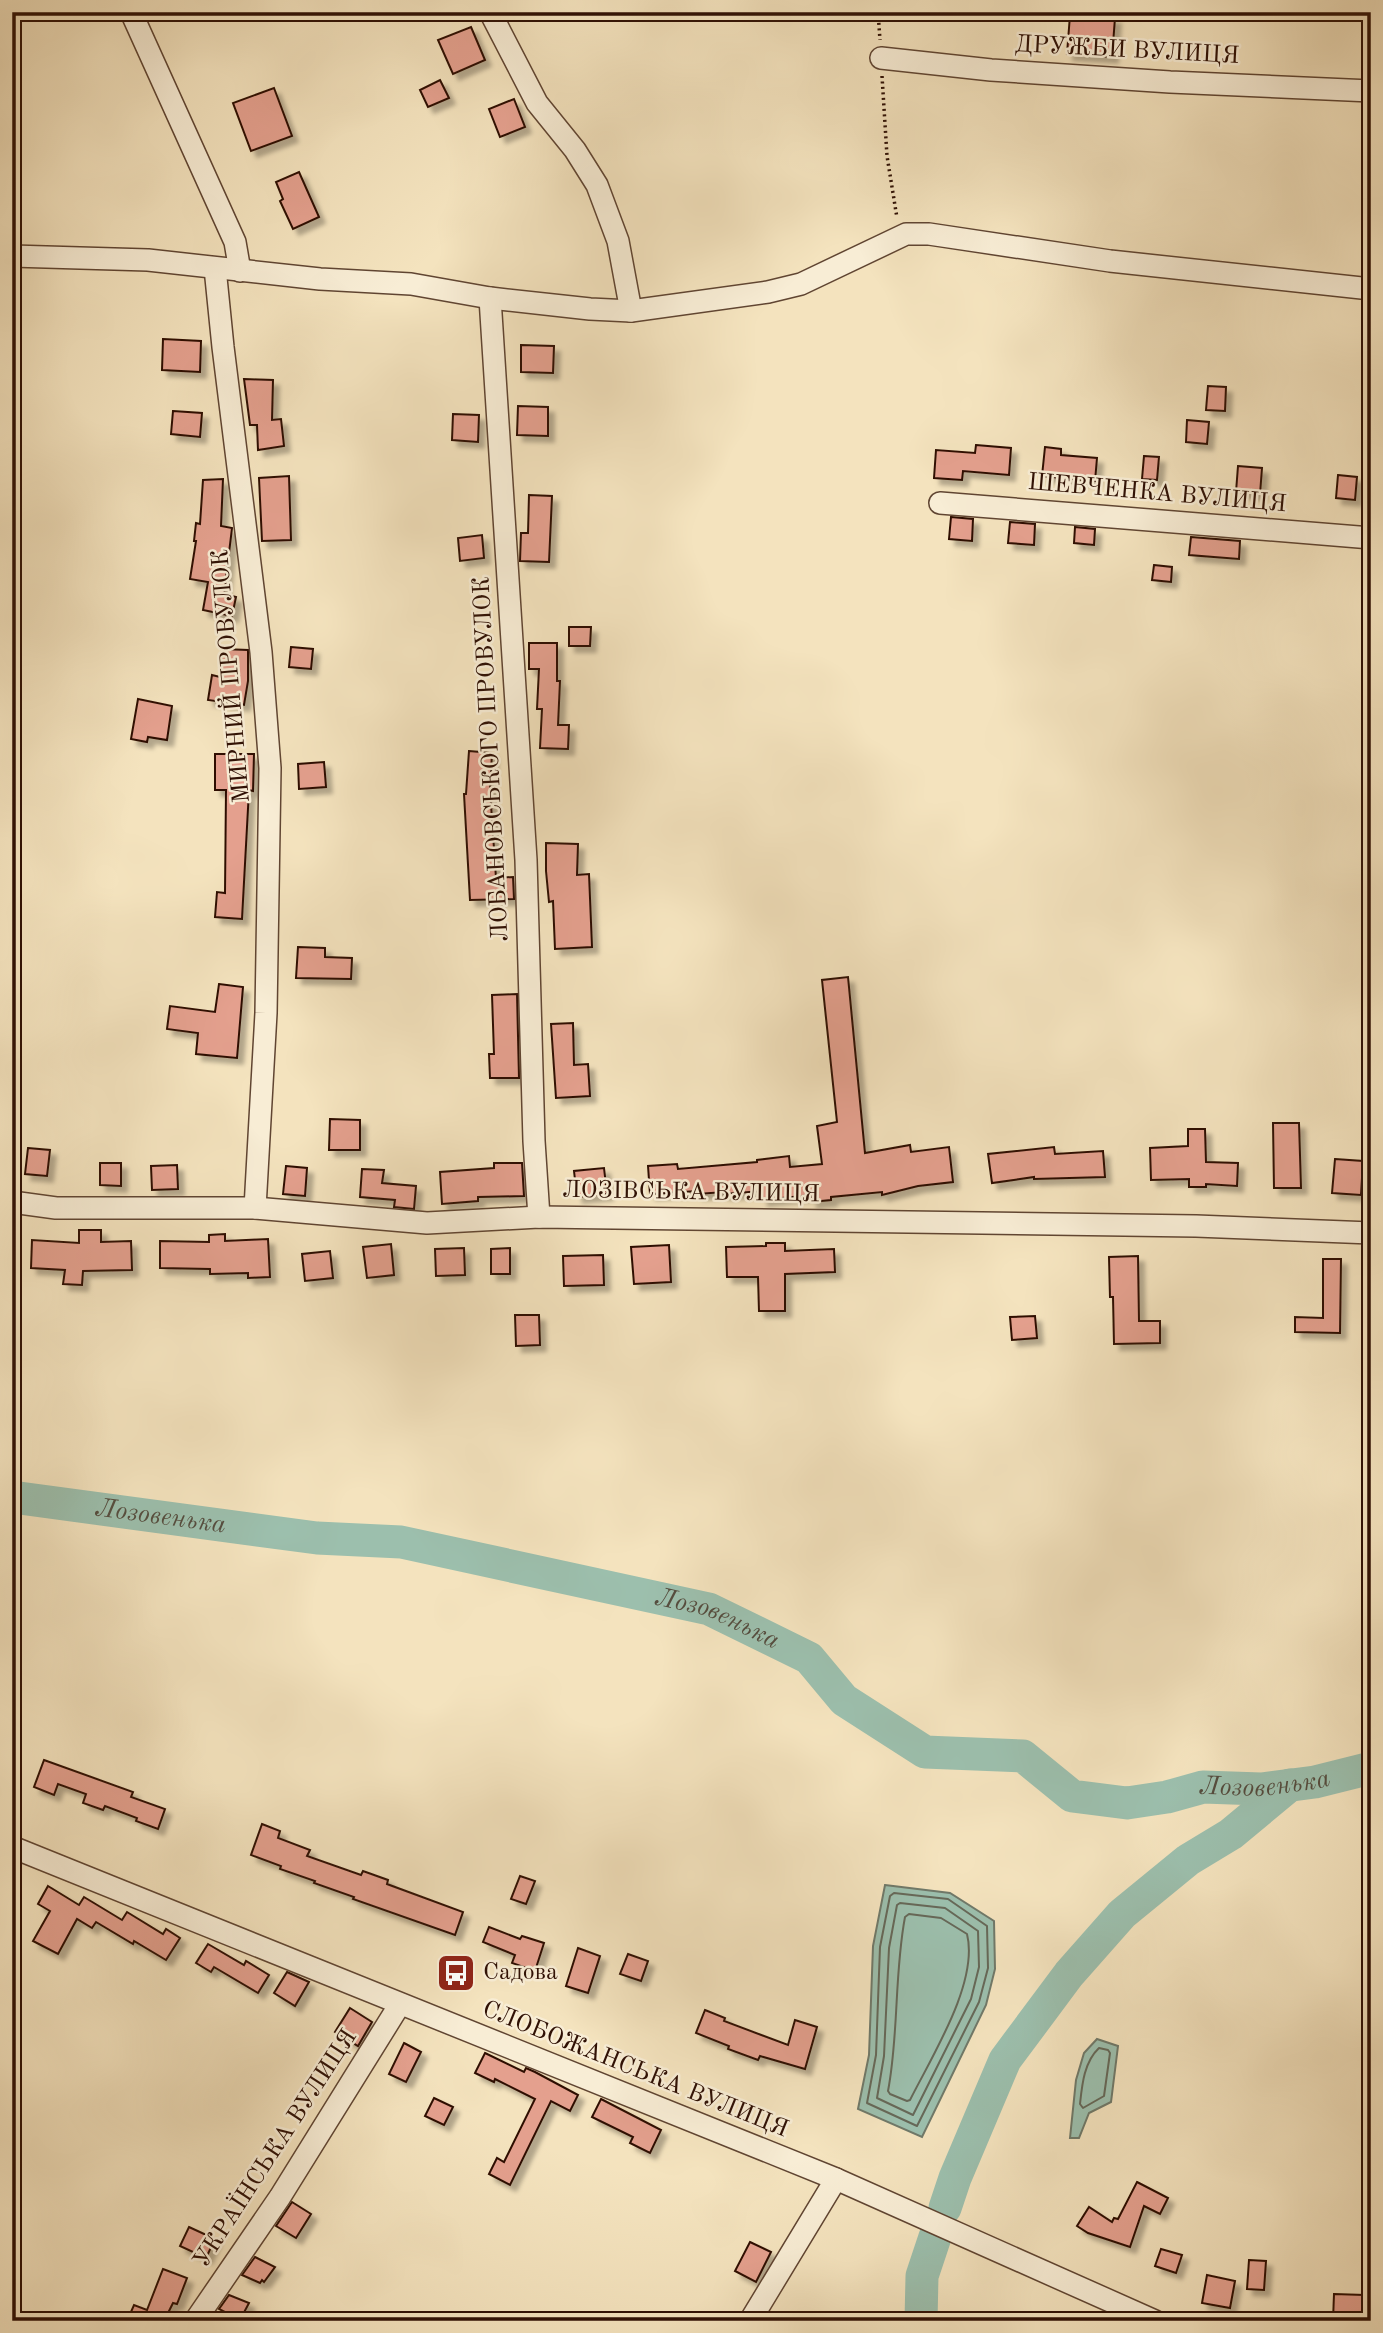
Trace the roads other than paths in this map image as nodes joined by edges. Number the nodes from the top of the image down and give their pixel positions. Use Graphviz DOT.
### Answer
graph roads {
  1 [pos="131,12"];
  2 [pos="490,12"];
  3 [pos="881,58"];
  4 [pos="1371,91"];
  5 [pos="12,256"];
  6 [pos="215,268"];
  7 [pos="240,271"];
  8 [pos="1371,289"];
  9 [pos="490,298"];
  10 [pos="631,310"];
  11 [pos="940,503"];
  12 [pos="1371,538"];
  13 [pos="12,1202"];
  14 [pos="255,1208"];
  15 [pos="540,1217"];
  16 [pos="1371,1233"];
  17 [pos="12,1847"];
  18 [pos="400,2004"];
  19 [pos="836,2179"];
  20 [pos="195,2321"];
  21 [pos="750,2321"];
  22 [pos="1155,2321"];
  1 -- 7 [label="street"];
  2 -- 10 [label="street"];
  3 -- 4 [label="street, ДРУЖБИ ВУЛИЦЯ"];
  5 -- 6 [label="street"];
  6 -- 7 [label="street"];
  6 -- 14 [label="street, МИРНИЙ ПРОВУЛОК"];
  7 -- 9 [label="street"];
  8 -- 10 [label="street"];
  9 -- 10 [label="street"];
  9 -- 15 [label="street, ЛОБАНОВСЬКОГО ПРОВУЛОК"];
  11 -- 12 [label="street, ШЕВЧЕНКА ВУЛИЦЯ"];
  13 -- 14 [label="street, ЛОЗІВСЬКА ВУЛИЦЯ"];
  14 -- 15 [label="street, ЛОЗІВСЬКА ВУЛИЦЯ"];
  15 -- 16 [label="street, ЛОЗІВСЬКА ВУЛИЦЯ"];
  17 -- 18 [label="street, СЛОБОЖАНСЬКА ВУЛИЦЯ"];
  18 -- 19 [label="street, СЛОБОЖАНСЬКА ВУЛИЦЯ"];
  18 -- 20 [label="street, УКРАЇНСЬКА ВУЛИЦЯ"];
  19 -- 21 [label="street"];
  19 -- 22 [label="street, СЛОБОЖАНСЬКА ВУЛИЦЯ"];
}
